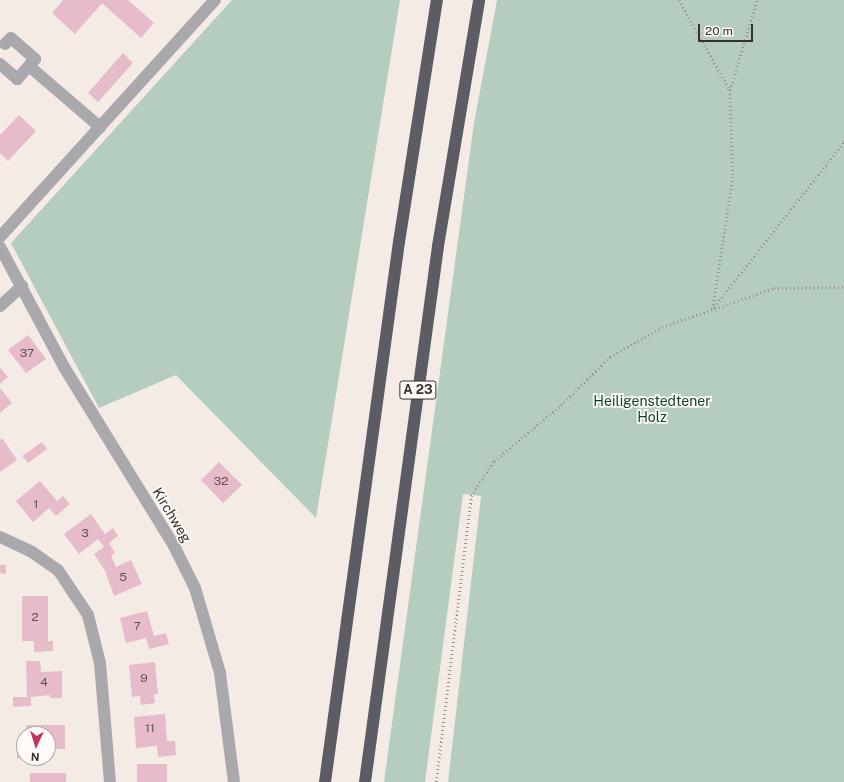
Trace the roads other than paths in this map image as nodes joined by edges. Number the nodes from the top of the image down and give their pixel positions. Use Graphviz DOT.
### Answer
graph roads {
  1 [pos="215,0"];
  2 [pos="437,0"];
  3 [pos="479,0"];
  4 [pos="2,45"];
  5 [pos="0,64"];
  6 [pos="29,66"];
  7 [pos="100,127"];
  8 [pos="0,237"];
  9 [pos="0,247"];
  10 [pos="22,286"];
  11 [pos="0,306"];
  12 [pos="0,537"];
  13 [pos="110,782"];
  14 [pos="234,782"];
  15 [pos="325,782"];
  16 [pos="365,782"];
  1 -- 7 [label="street"];
  2 -- 15 [label="highway, A 23"];
  3 -- 16 [label="highway, A 23"];
  4 -- 6 [label="street"];
  5 -- 6 [label="street"];
  6 -- 7 [label="street"];
  7 -- 8 [label="street"];
  9 -- 10 [label="street, Kirchweg"];
  10 -- 11 [label="street"];
  10 -- 14 [label="street, Kirchweg"];
  12 -- 13 [label="street"];
}
